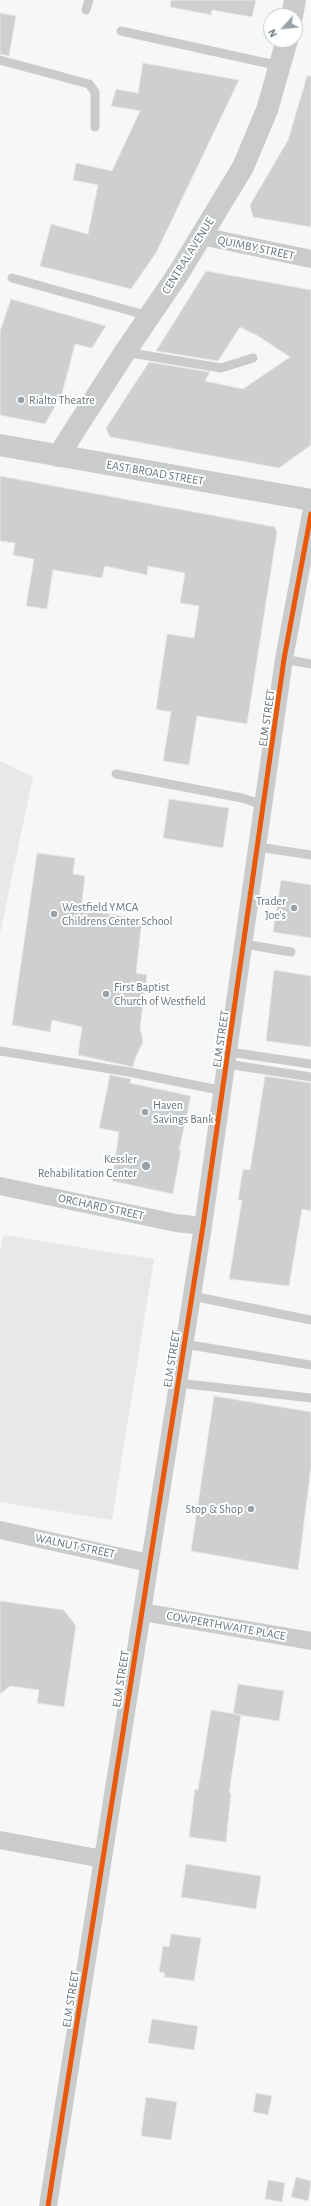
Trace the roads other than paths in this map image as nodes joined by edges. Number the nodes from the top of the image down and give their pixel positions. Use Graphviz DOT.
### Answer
graph roads {
  1 [pos="89,0"];
  2 [pos="86,10"];
  3 [pos="121,31"];
  4 [pos="285,48"];
  5 [pos="0,60"];
  6 [pos="280,66"];
  7 [pos="95,127"];
  8 [pos="201,236"];
  9 [pos="311,259"];
  10 [pos="12,278"];
  11 [pos="149,316"];
  12 [pos="124,352"];
  13 [pos="253,358"];
  14 [pos="0,445"];
  15 [pos="58,456"];
  16 [pos="311,500"];
  17 [pos="311,514"];
  18 [pos="284,659"];
  19 [pos="311,664"];
  20 [pos="116,774"];
  21 [pos="263,805"];
  22 [pos="258,847"];
  23 [pos="311,855"];
  24 [pos="244,944"];
  25 [pos="291,952"];
  26 [pos="0,1051"];
  27 [pos="228,1058"];
  28 [pos="311,1064"];
  29 [pos="311,1077"];
  30 [pos="224,1091"];
  31 [pos="0,1186"];
  32 [pos="203,1226"];
  33 [pos="192,1296"];
  34 [pos="311,1320"];
  35 [pos="184,1344"];
  36 [pos="311,1365"];
  37 [pos="178,1383"];
  38 [pos="311,1398"];
  39 [pos="0,1530"];
  40 [pos="149,1563"];
  41 [pos="142,1612"];
  42 [pos="311,1641"];
  43 [pos="0,1840"];
  44 [pos="103,1859"];
  45 [pos="48,2206"];
  1 -- 2 [label="lane"];
  3 -- 6 [label="lane"];
  4 -- 6 [label="street, CENTRAL AVENUE"];
  5 -- 7 [label="lane"];
  6 -- 8 [label="street, CENTRAL AVENUE"];
  8 -- 9 [label="street, QUIMBY STREET"];
  8 -- 11 [label="street, CENTRAL AVENUE"];
  10 -- 11 [label="lane"];
  11 -- 12 [label="street, CENTRAL AVENUE"];
  12 -- 13 [label="lane"];
  12 -- 15 [label="street, CENTRAL AVENUE"];
  14 -- 15 [label="street, EAST BROAD STREET"];
  15 -- 16 [label="street, EAST BROAD STREET"];
  17 -- 18 [label="street, ELM STREET"];
  18 -- 19 [label="lane"];
  18 -- 21 [label="street, ELM STREET"];
  20 -- 21 [label="lane"];
  21 -- 22 [label="street, ELM STREET"];
  22 -- 23 [label="lane"];
  22 -- 24 [label="street, ELM STREET"];
  24 -- 25 [label="lane"];
  24 -- 27 [label="street, ELM STREET"];
  26 -- 30 [label="lane"];
  27 -- 28 [label="lane"];
  27 -- 29 [label="lane"];
  27 -- 30 [label="street, ELM STREET"];
  30 -- 32 [label="street, ELM STREET"];
  31 -- 32 [label="street, ORCHARD STREET"];
  32 -- 33 [label="street, ELM STREET"];
  33 -- 34 [label="lane"];
  33 -- 35 [label="street, ELM STREET"];
  35 -- 36 [label="lane"];
  35 -- 37 [label="street, ELM STREET"];
  37 -- 38 [label="lane"];
  37 -- 40 [label="street, ELM STREET"];
  39 -- 40 [label="street, WALNUT STREET"];
  40 -- 41 [label="street, ELM STREET"];
  41 -- 42 [label="street, COWPERTHWAITE PLACE"];
  41 -- 44 [label="street, ELM STREET"];
  43 -- 44 [label="street"];
  44 -- 45 [label="street, ELM STREET"];
}
